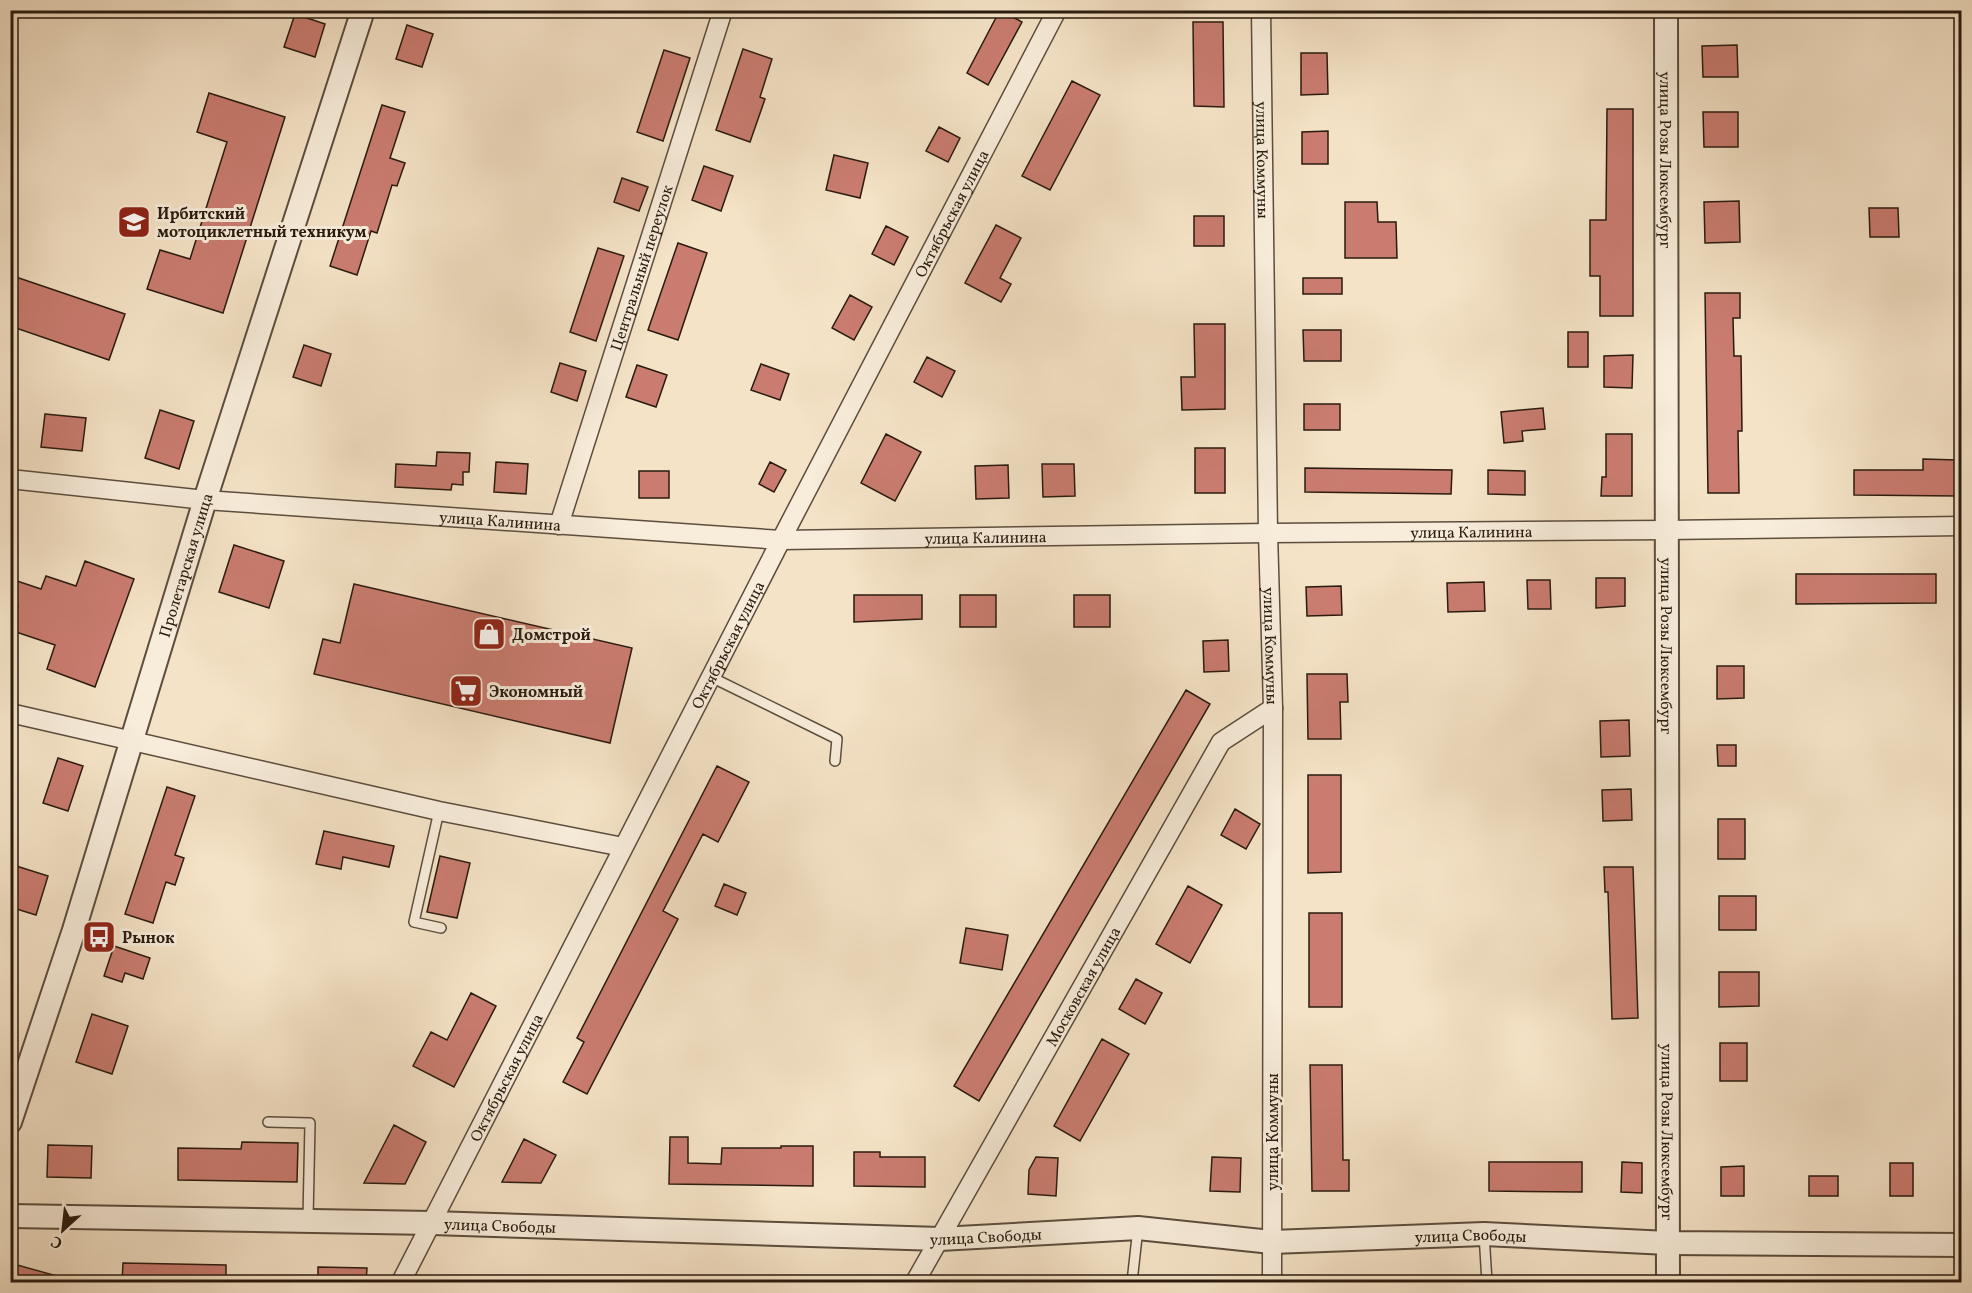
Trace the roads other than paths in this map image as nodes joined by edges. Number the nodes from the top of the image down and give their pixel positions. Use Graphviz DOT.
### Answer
graph roads {
  1 [pos="363,10"];
  2 [pos="723,10"];
  3 [pos="1058,10"];
  4 [pos="1261,10"];
  5 [pos="1666,10"];
  6 [pos="10,479"];
  7 [pos="205,500"];
  8 [pos="558,525"];
  9 [pos="1962,526"];
  10 [pos="1666,530"];
  11 [pos="1268,532"];
  12 [pos="781,540"];
  13 [pos="711,677"];
  14 [pos="1273,708"];
  15 [pos="10,713"];
  16 [pos="132,741"];
  17 [pos="835,761"];
  18 [pos="439,811"];
  19 [pos="623,847"];
  20 [pos="441,928"];
  21 [pos="10,1122"];
  22 [pos="268,1122"];
  23 [pos="10,1216"];
  24 [pos="308,1222"];
  25 [pos="432,1223"];
  26 [pos="1138,1228"];
  27 [pos="1484,1234"];
  28 [pos="940,1239"];
  29 [pos="1272,1242"];
  30 [pos="1668,1243"];
  31 [pos="1962,1245"];
  32 [pos="401,1282"];
  33 [pos="915,1282"];
  34 [pos="1132,1282"];
  35 [pos="1272,1282"];
  36 [pos="1486,1282"];
  37 [pos="1668,1282"];
  1 -- 7 [label="street, Пролетарская улица"];
  2 -- 8 [label="street, Центральный переулок"];
  3 -- 12 [label="street, Октябрьская улица"];
  4 -- 11 [label="street, улица Коммуны"];
  5 -- 10 [label="street, улица Розы Люксембург"];
  6 -- 7 [label="street, улица Калинина"];
  7 -- 8 [label="street, улица Калинина"];
  7 -- 16 [label="street, Пролетарская улица"];
  8 -- 12 [label="street, улица Калинина"];
  9 -- 10 [label="street, улица Калинина"];
  10 -- 11 [label="street, улица Калинина"];
  10 -- 30 [label="street, улица Розы Люксембург"];
  11 -- 12 [label="street, улица Калинина"];
  11 -- 14 [label="street, улица Коммуны"];
  12 -- 13 [label="street, Октябрьская улица"];
  13 -- 17 [label="lane"];
  13 -- 19 [label="street, Октябрьская улица"];
  14 -- 28 [label="street, Московская улица"];
  14 -- 29 [label="street, улица Коммуны"];
  15 -- 16 [label="street"];
  16 -- 18 [label="street"];
  16 -- 21 [label="street, Пролетарская улица"];
  18 -- 19 [label="street"];
  18 -- 20 [label="lane"];
  19 -- 25 [label="street, Октябрьская улица"];
  22 -- 24 [label="lane"];
  23 -- 24 [label="street, улица Свободы"];
  24 -- 25 [label="street, улица Свободы"];
  25 -- 28 [label="street, улица Свободы"];
  25 -- 32 [label="street, Октябрьская улица"];
  26 -- 28 [label="street, улица Свободы"];
  26 -- 29 [label="street, улица Свободы"];
  26 -- 34 [label="lane"];
  27 -- 29 [label="street, улица Свободы"];
  27 -- 30 [label="street, улица Свободы"];
  27 -- 36 [label="lane"];
  28 -- 33 [label="street, Московская улица"];
  29 -- 35 [label="street, улица Коммуны"];
  30 -- 31 [label="street, улица Свободы"];
  30 -- 37 [label="street, улица Розы Люксембург"];
}
